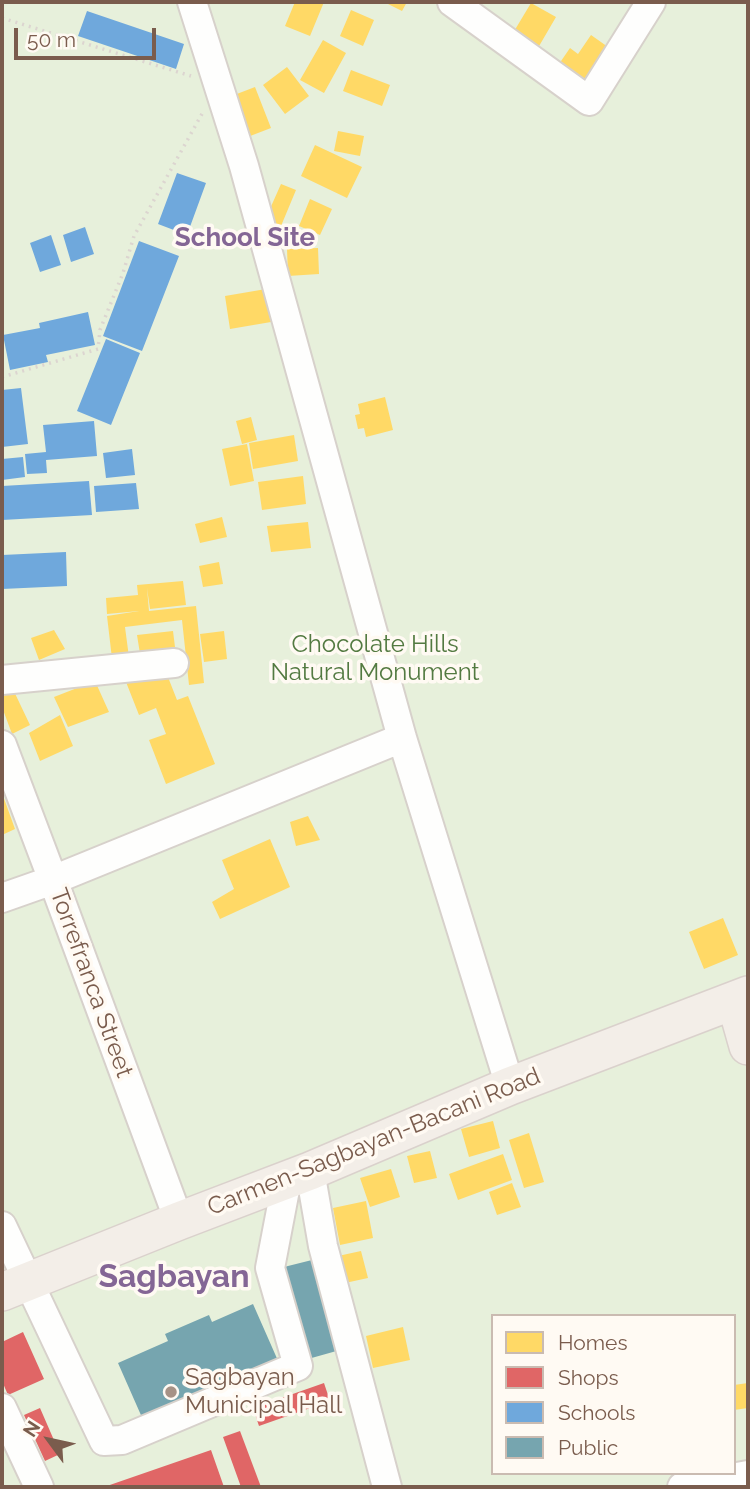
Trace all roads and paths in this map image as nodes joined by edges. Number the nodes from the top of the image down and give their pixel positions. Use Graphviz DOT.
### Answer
graph roads {
  1 [pos="192,2"];
  2 [pos="452,2"];
  3 [pos="651,2"];
  4 [pos="2,18"];
  5 [pos="218,84"];
  6 [pos="2,377"];
  7 [pos="174,663"];
  8 [pos="2,680"];
  9 [pos="402,738"];
  10 [pos="2,746"];
  11 [pos="53,880"];
  12 [pos="2,898"];
  13 [pos="742,998"];
  14 [pos="748,1046"];
  15 [pos="510,1086"];
  16 [pos="298,1175"];
  17 [pos="179,1221"];
  18 [pos="2,1226"];
  19 [pos="15,1287"];
  20 [pos="2,1408"];
  21 [pos="748,1475"];
  22 [pos="39,1487"];
  23 [pos="387,1487"];
  24 [pos="682,1487"];
  1 -- 5 [label="street"];
  2 -- 3 [label="street"];
  4 -- 5 [label="path"];
  5 -- 6 [label="path"];
  5 -- 9 [label="street"];
  7 -- 8 [label="street"];
  9 -- 11 [label="street"];
  9 -- 15 [label="street"];
  10 -- 11 [label="street, Torrefranca Street"];
  11 -- 12 [label="street"];
  11 -- 17 [label="street, Torrefranca Street"];
  13 -- 14 [label="main road"];
  13 -- 15 [label="main road, Carmen-Sagbayan-Bacani Road"];
  15 -- 16 [label="main road, Carmen-Sagbayan-Bacani Road"];
  16 -- 17 [label="main road, Carmen-Sagbayan-Bacani Road"];
  16 -- 19 [label="street"];
  16 -- 23 [label="street"];
  17 -- 19 [label="main road, Carmen-Sagbayan-Bacani Road"];
  18 -- 19 [label="street"];
  20 -- 22 [label="street"];
  21 -- 24 [label="street"];
}
